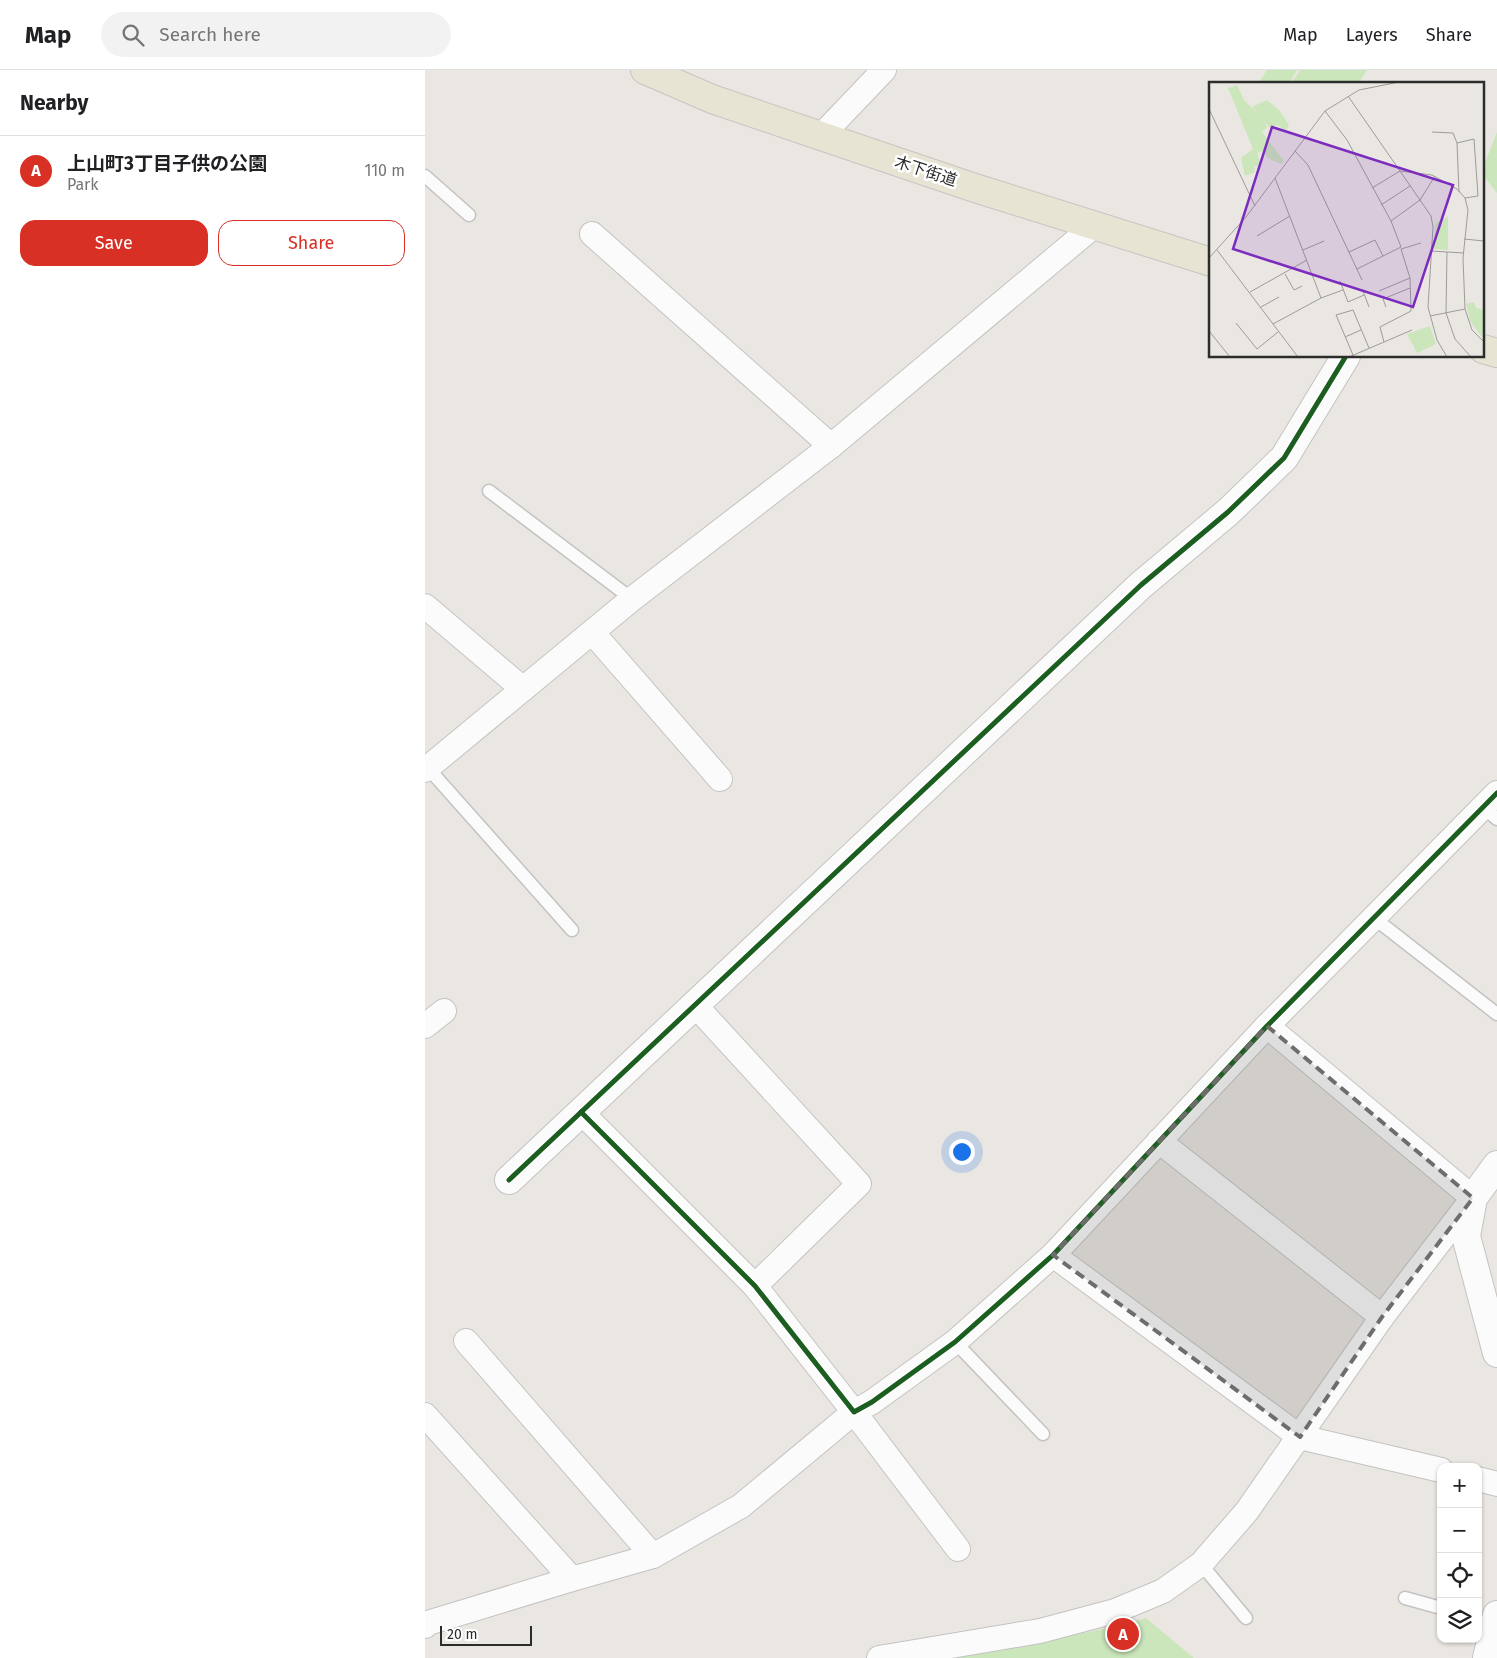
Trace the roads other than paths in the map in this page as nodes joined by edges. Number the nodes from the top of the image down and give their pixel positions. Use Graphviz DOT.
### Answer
graph roads {
  1 [pos="645,70"];
  2 [pos="884,70"];
  3 [pos="821,136"];
  4 [pos="425,176"];
  5 [pos="469,215"];
  6 [pos="1095,225"];
  7 [pos="592,234"];
  8 [pos="1209,261"];
  9 [pos="1485,350"];
  10 [pos="1497,354"];
  11 [pos="1345,358"];
  12 [pos="831,446"];
  13 [pos="489,490"];
  14 [pos="632,599"];
  15 [pos="425,606"];
  16 [pos="592,632"];
  17 [pos="523,689"];
  18 [pos="427,769"];
  19 [pos="720,779"];
  20 [pos="1492,806"];
  21 [pos="1374,918"];
  22 [pos="572,930"];
  23 [pos="695,1005"];
  24 [pos="444,1011"];
  25 [pos="1497,1014"];
  26 [pos="425,1026"];
  27 [pos="1267,1026"];
  28 [pos="581,1112"];
  29 [pos="1159,1141"];
  30 [pos="1497,1166"];
  31 [pos="509,1180"];
  32 [pos="1473,1198"];
  33 [pos="1053,1255"];
  34 [pos="755,1286"];
  35 [pos="1382,1317"];
  36 [pos="466,1341"];
  37 [pos="955,1342"];
  38 [pos="1496,1342"];
  39 [pos="854,1412"];
  40 [pos="425,1415"];
  41 [pos="1043,1434"];
  42 [pos="1300,1437"];
  43 [pos="1437,1469"];
  44 [pos="1482,1480"];
  45 [pos="1497,1484"];
  46 [pos="958,1549"];
  47 [pos="653,1556"];
  48 [pos="1201,1564"];
  49 [pos="572,1579"];
  50 [pos="1405,1598"];
  51 [pos="1437,1607"];
  52 [pos="1246,1618"];
  53 [pos="1493,1620"];
  54 [pos="425,1626"];
  55 [pos="923,1654"];
  56 [pos="879,1658"];
  57 [pos="1487,1658"];
  1 -- 3 [label="main road, 木下街道"];
  2 -- 3 [label="street"];
  3 -- 6 [label="main road, 木下街道"];
  4 -- 5 [label="lane"];
  6 -- 8 [label="main road, 木下街道"];
  6 -- 12 [label="street"];
  7 -- 12 [label="street"];
  9 -- 10 [label="main road"];
  11 -- 23 [label="street"];
  12 -- 14 [label="street"];
  13 -- 14 [label="lane"];
  14 -- 16 [label="street"];
  15 -- 17 [label="street"];
  16 -- 17 [label="street"];
  16 -- 19 [label="street"];
  17 -- 18 [label="street"];
  18 -- 22 [label="lane"];
  20 -- 21 [label="street"];
  21 -- 25 [label="lane"];
  21 -- 27 [label="street"];
  23 -- 28 [label="street"];
  23 -- 34 [label="street"];
  24 -- 26 [label="street"];
  27 -- 29 [label="street"];
  27 -- 32 [label="street"];
  28 -- 31 [label="street"];
  28 -- 34 [label="street"];
  29 -- 33 [label="street"];
  29 -- 35 [label="street"];
  30 -- 32 [label="street"];
  32 -- 35 [label="street"];
  32 -- 38 [label="street"];
  33 -- 37 [label="street"];
  33 -- 42 [label="street"];
  34 -- 39 [label="street"];
  35 -- 42 [label="street"];
  36 -- 47 [label="street"];
  37 -- 39 [label="street"];
  37 -- 41 [label="lane"];
  39 -- 46 [label="street"];
  39 -- 47 [label="street"];
  40 -- 49 [label="street"];
  42 -- 43 [label="street"];
  42 -- 48 [label="street"];
  44 -- 45 [label="street"];
  47 -- 49 [label="street"];
  48 -- 52 [label="lane"];
  48 -- 55 [label="street"];
  49 -- 54 [label="street"];
  50 -- 51 [label="lane"];
  53 -- 57 [label="street"];
  55 -- 56 [label="street"];
}
